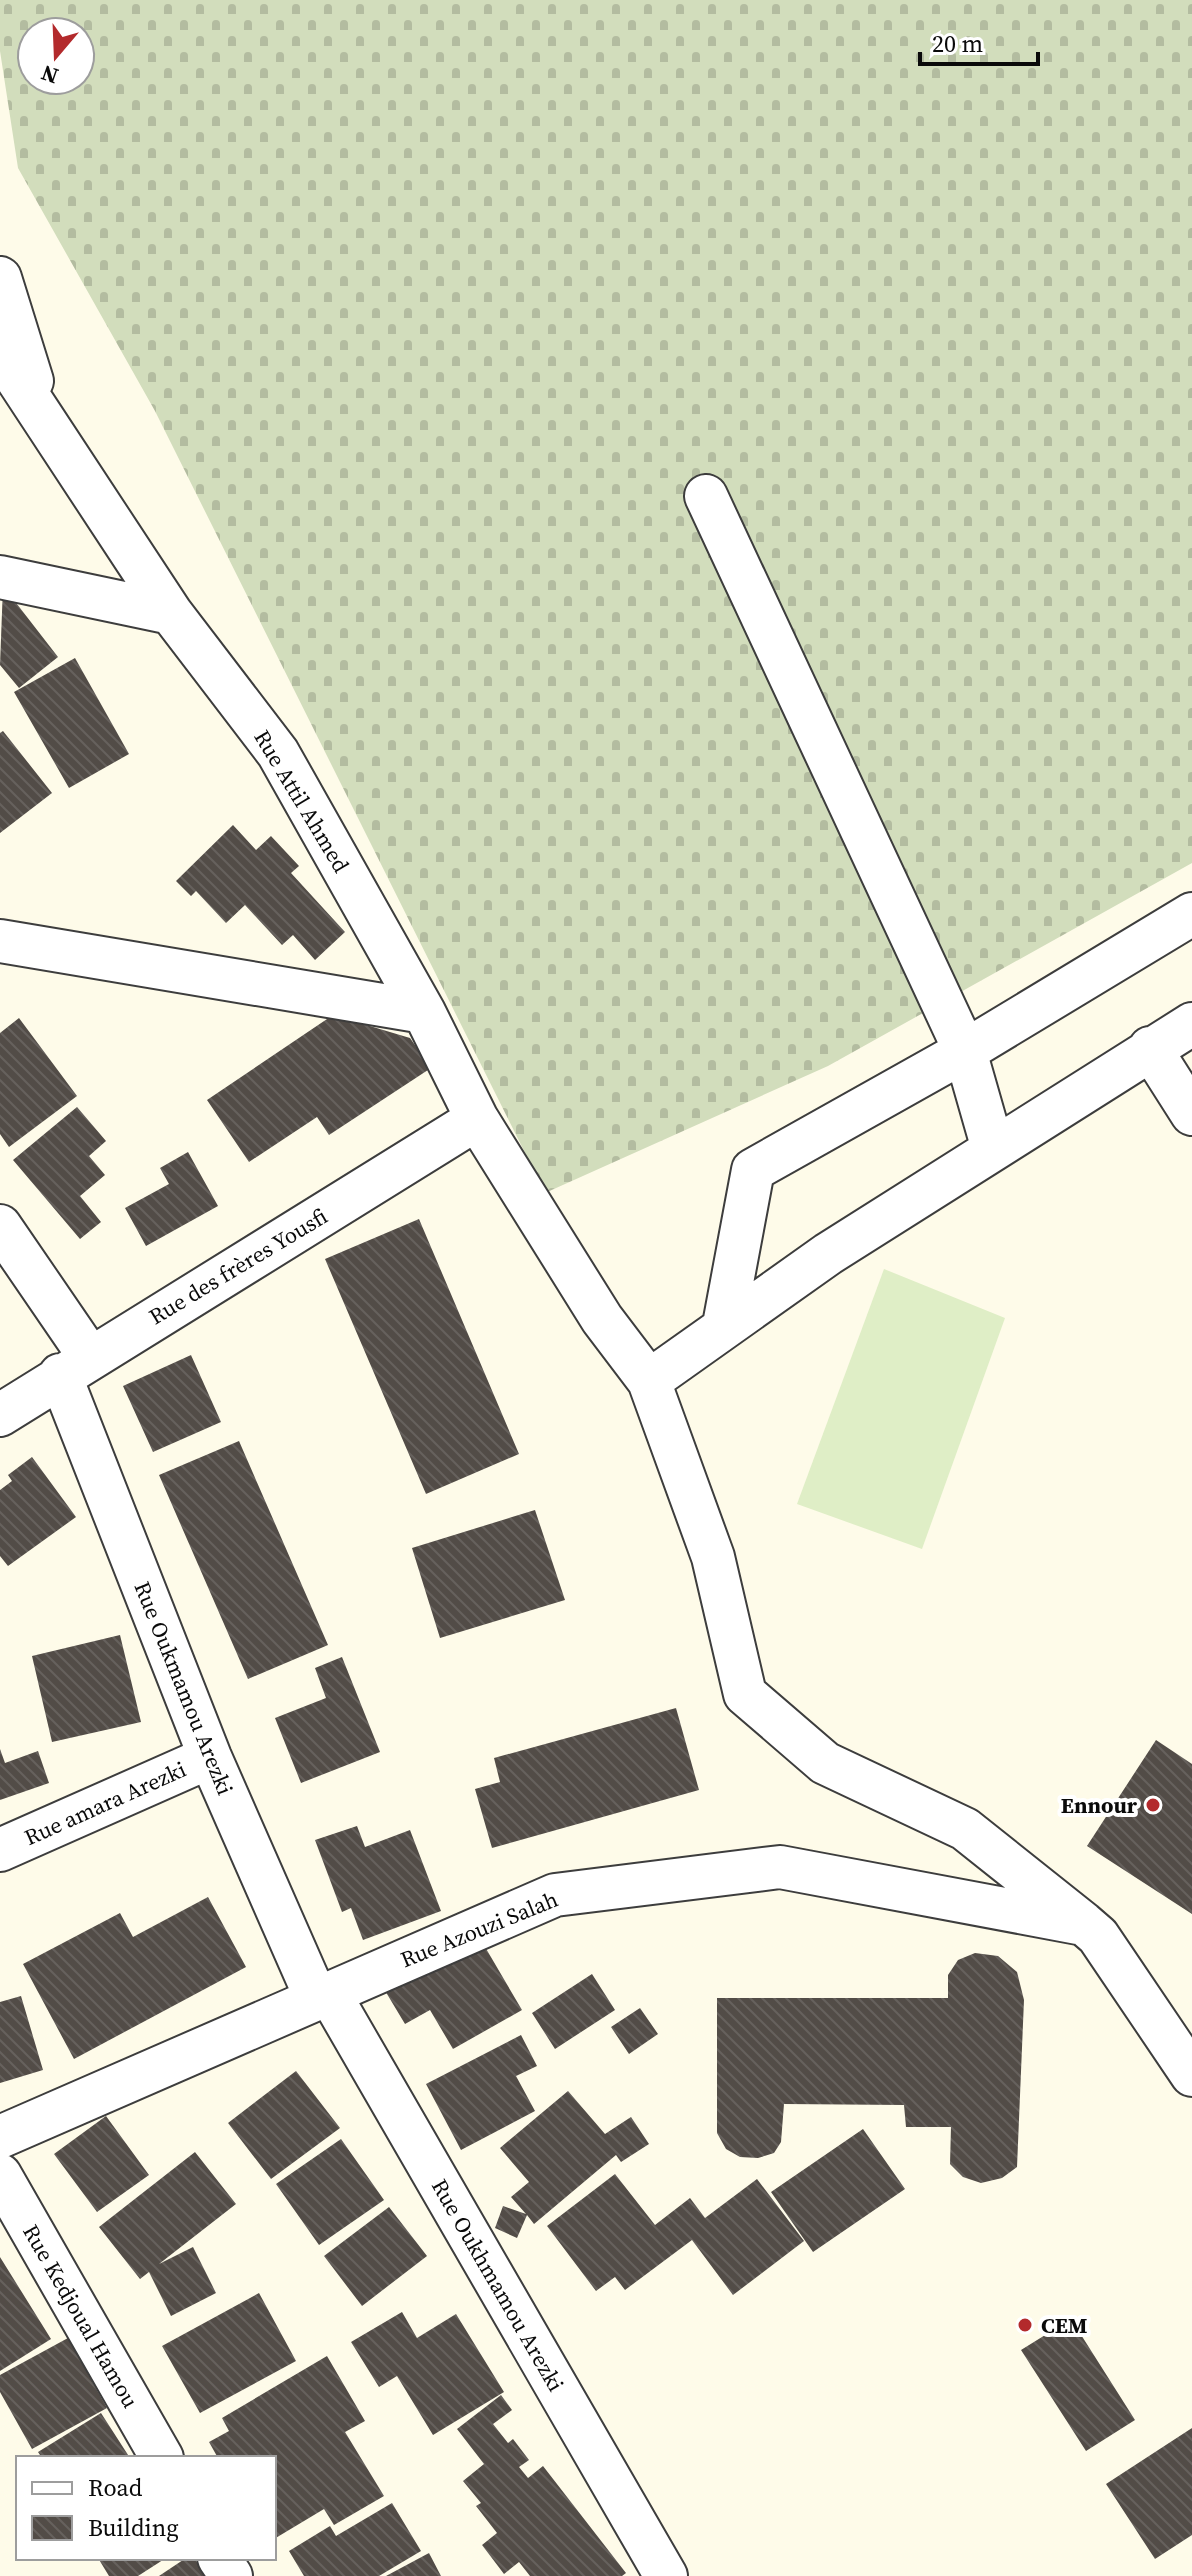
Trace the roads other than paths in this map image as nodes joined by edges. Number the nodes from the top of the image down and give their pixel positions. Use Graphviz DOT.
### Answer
graph roads {
  1 [pos="0,278"];
  2 [pos="0,353"];
  3 [pos="44,420"];
  4 [pos="706,496"];
  5 [pos="0,577"];
  6 [pos="171,613"];
  7 [pos="1192,914"];
  8 [pos="0,941"];
  9 [pos="424,1012"];
  10 [pos="1192,1024"];
  11 [pos="1150,1048"];
  12 [pos="965,1051"];
  13 [pos="1192,1114"];
  14 [pos="477,1119"];
  15 [pos="993,1149"];
  16 [pos="0,1226"];
  17 [pos="724,1325"];
  18 [pos="75,1366"];
  19 [pos="649,1381"];
  20 [pos="0,1415"];
  21 [pos="210,1757"];
  22 [pos="0,1850"];
  23 [pos="1083,1923"];
  24 [pos="323,1996"];
  25 [pos="1187,2056"];
  26 [pos="0,2137"];
  27 [pos="0,2175"];
  28 [pos="161,2456"];
  29 [pos="666,2576"];
  1 -- 3 [label="street, Rue Attil Ahmed"];
  2 -- 3 [label="street, Rue Attil Ahmed"];
  3 -- 6 [label="street, Rue Attil Ahmed"];
  4 -- 12 [label="street"];
  5 -- 6 [label="street"];
  6 -- 9 [label="street, Rue Attil Ahmed"];
  7 -- 12 [label="street"];
  8 -- 9 [label="street"];
  9 -- 14 [label="street, Rue Attil Ahmed"];
  10 -- 11 [label="street"];
  11 -- 13 [label="street"];
  11 -- 15 [label="street"];
  12 -- 15 [label="street"];
  12 -- 17 [label="street"];
  14 -- 18 [label="street, Rue des frères Yousfi"];
  14 -- 19 [label="street, Rue Attil Ahmed"];
  15 -- 17 [label="street"];
  16 -- 18 [label="street, Rue Oukmamou Arezki"];
  17 -- 19 [label="street"];
  18 -- 20 [label="street, Rue des frères Yousfi"];
  18 -- 21 [label="street, Rue Oukmamou Arezki"];
  19 -- 23 [label="street, Rue Attil Ahmed"];
  21 -- 22 [label="street, Rue amara Arezki"];
  21 -- 24 [label="street, Rue Oukmamou Arezki"];
  23 -- 24 [label="street, Rue Azouzi Salah"];
  23 -- 25 [label="street, Rue Attil Ahmed"];
  24 -- 26 [label="street, Rue Azouzi Salah"];
  24 -- 29 [label="street, Rue Oukhmamou Arezki"];
  27 -- 28 [label="street, Rue Kedjoual Hamou"];
}
